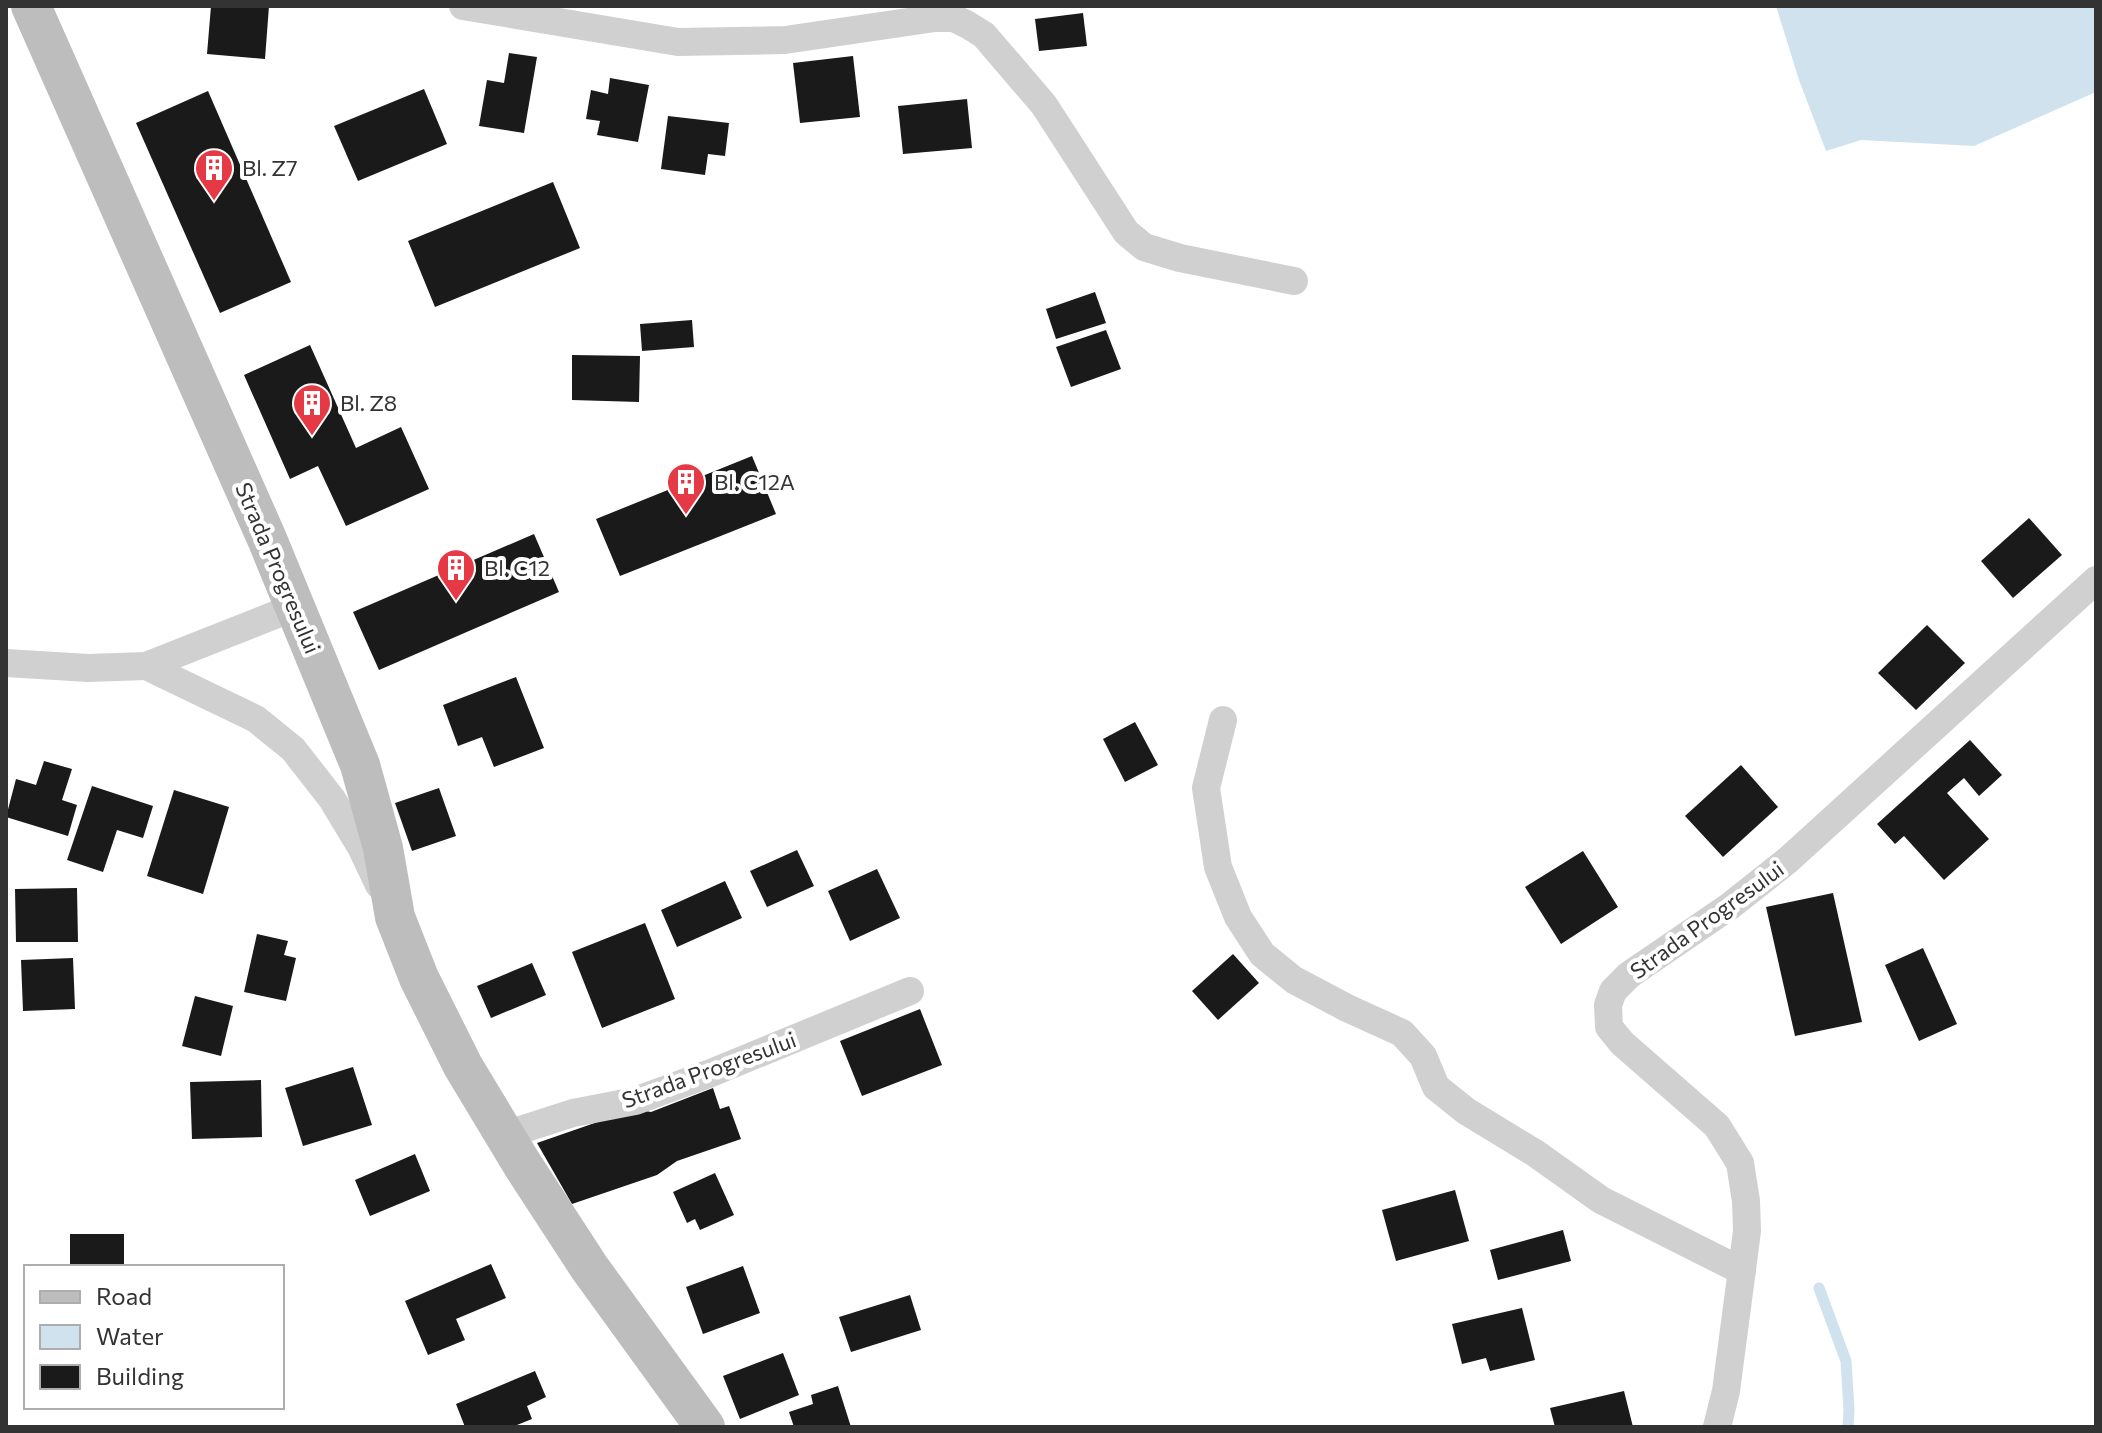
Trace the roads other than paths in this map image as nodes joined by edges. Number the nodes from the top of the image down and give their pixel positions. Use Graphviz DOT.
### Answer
graph roads {
  1 [pos="31,6"];
  2 [pos="463,6"];
  3 [pos="1294,281"];
  4 [pos="2096,580"];
  5 [pos="295,607"];
  6 [pos="6,663"];
  7 [pos="146,666"];
  8 [pos="1223,720"];
  9 [pos="395,917"];
  10 [pos="910,991"];
  11 [pos="505,1135"];
  12 [pos="1742,1271"];
  13 [pos="705,1427"];
  14 [pos="1717,1427"];
  1 -- 5 [label="street, Strada Progresului"];
  2 -- 3 [label="street"];
  4 -- 12 [label="street, Strada Progresului"];
  5 -- 7 [label="street"];
  5 -- 9 [label="street, Strada Progresului"];
  6 -- 7 [label="street"];
  7 -- 9 [label="street"];
  8 -- 12 [label="street"];
  9 -- 11 [label="street, Strada Progresului"];
  10 -- 11 [label="street, Strada Progresului"];
  11 -- 13 [label="street, Strada Progresului"];
  12 -- 14 [label="street, Strada Progresului"];
}
